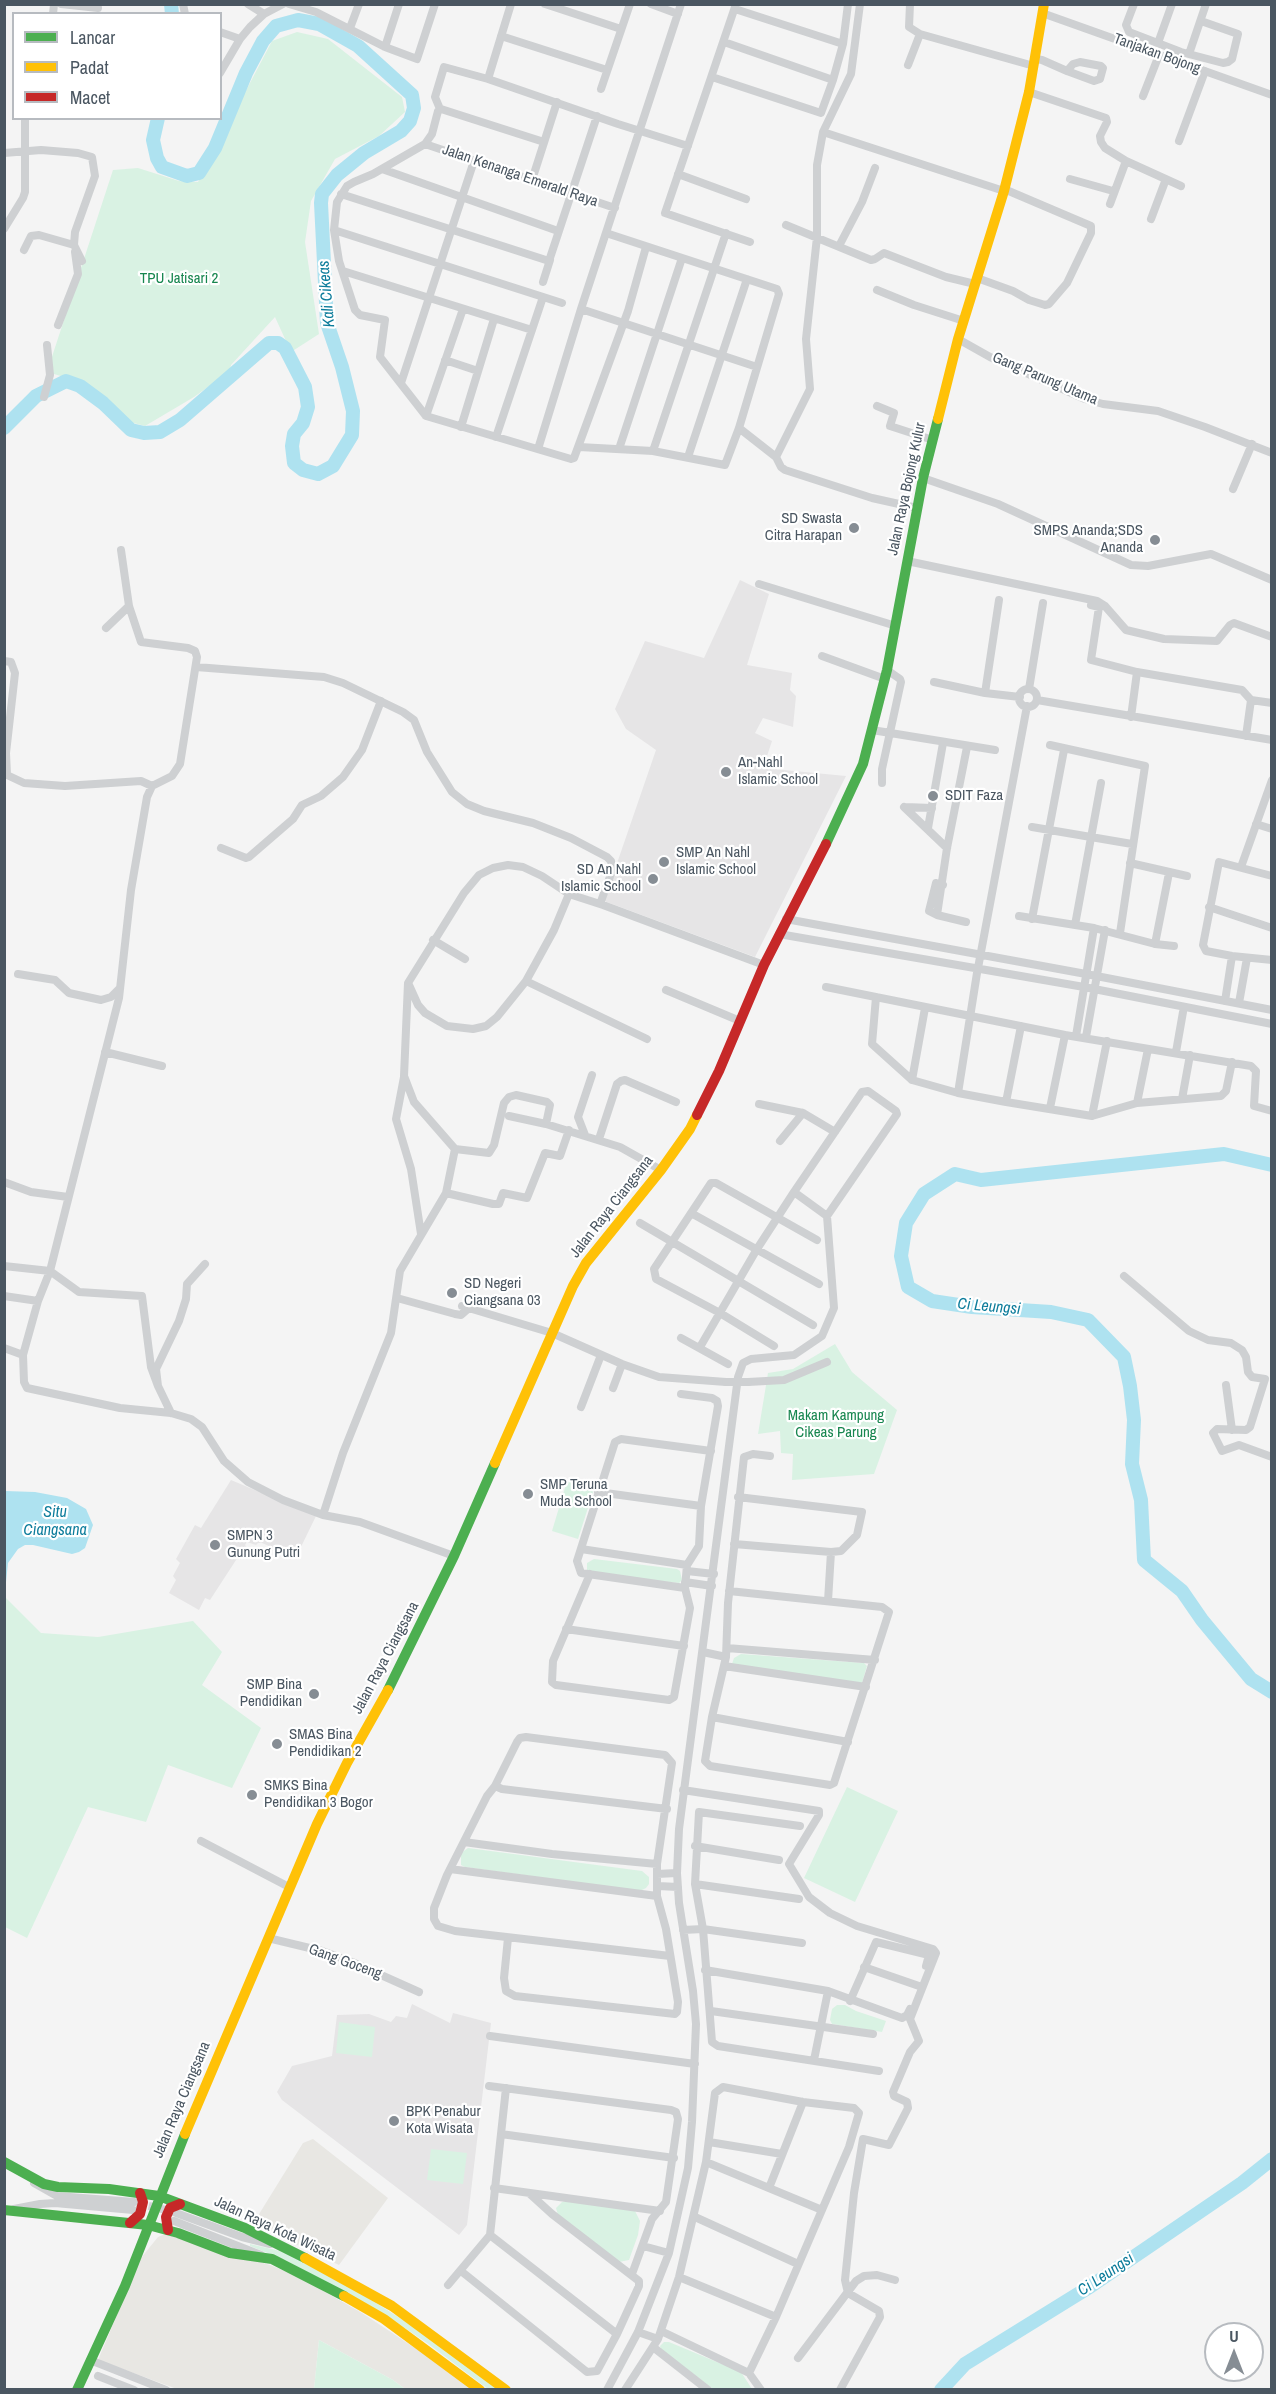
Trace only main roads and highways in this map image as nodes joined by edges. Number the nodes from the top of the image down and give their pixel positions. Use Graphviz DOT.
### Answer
graph roads {
  1 [pos="1043,9"];
  2 [pos="764,965"];
  3 [pos="4,2162"];
  4 [pos="159,2196"];
  5 [pos="136,2202"];
  6 [pos="7,2210"];
  7 [pos="175,2217"];
  8 [pos="130,2223"];
  9 [pos="148,2225"];
  10 [pos="77,2390"];
  11 [pos="480,2390"];
  12 [pos="506,2390"];
  1 -- 2 [label="main road, Jalan Raya Bojong Kulur"];
  2 -- 4 [label="main road, Jalan Raya Ciangsana"];
  3 -- 5 [label="main road, Jalan Raya Kota Wisata"];
  4 -- 5 [label="main road, Jalan Raya Kota Wisata"];
  4 -- 7 [label="main road, Jalan Raya Kota Wisata"];
  4 -- 9 [label="main road, Jalan Raya Ciangsana"];
  5 -- 8 [label="main road"];
  6 -- 8 [label="main road, Jalan Raya Kota Wisata"];
  7 -- 9 [label="main road, Jalan Raya Kota Wisata"];
  7 -- 11 [label="main road, Jalan Raya Kota Wisata"];
  7 -- 12 [label="main road, Jalan Raya Kota Wisata"];
  8 -- 9 [label="main road, Jalan Raya Kota Wisata"];
  9 -- 10 [label="main road, Jalan Raya Ciangsana"];
}
